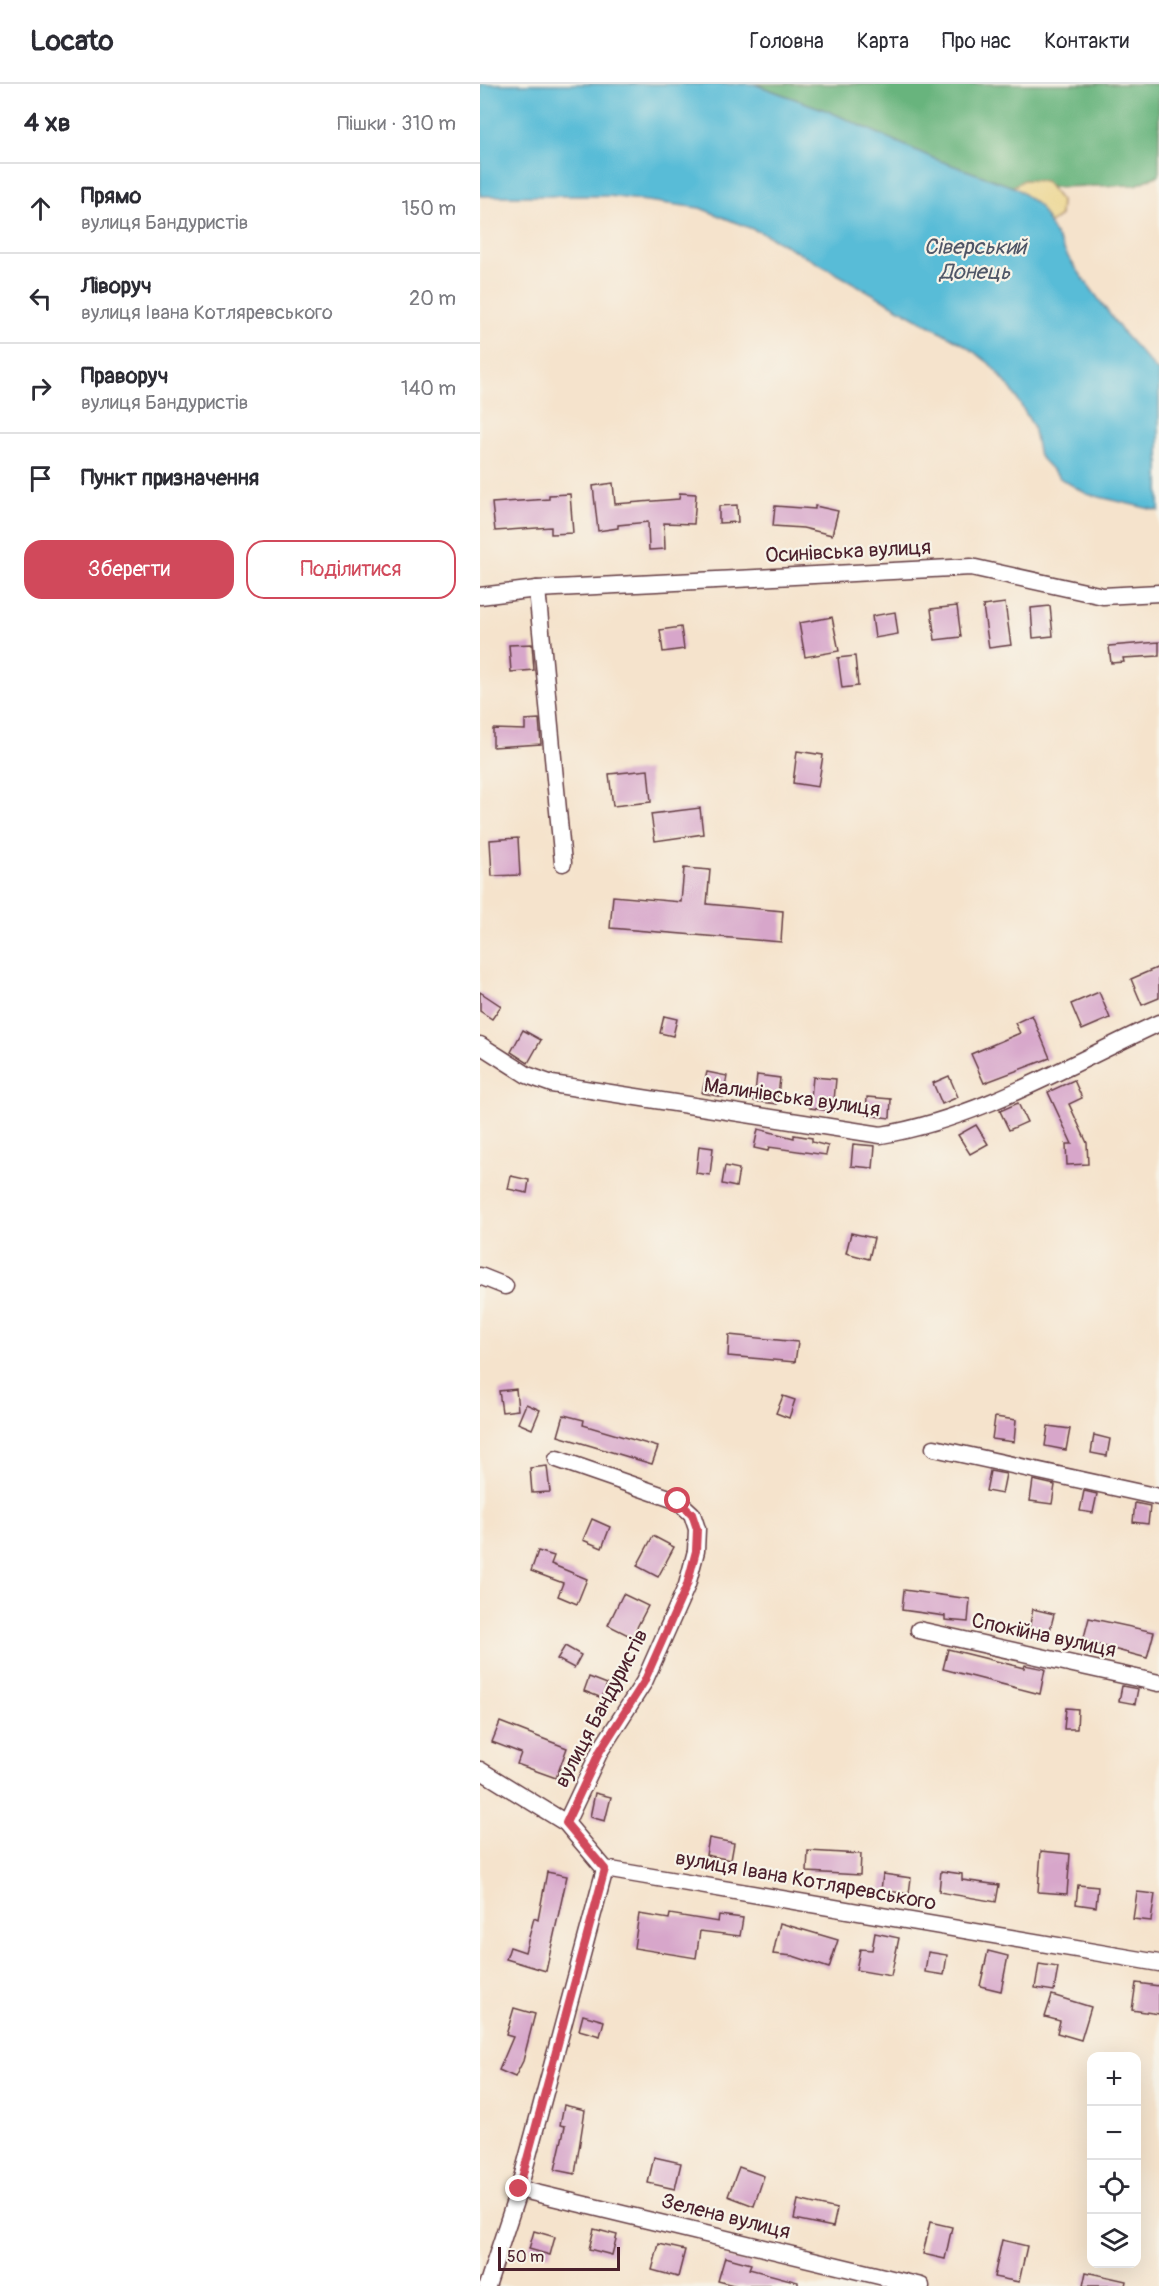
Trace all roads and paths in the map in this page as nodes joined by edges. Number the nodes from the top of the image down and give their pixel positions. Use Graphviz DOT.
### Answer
graph roads {
  1 [pos="537,589"];
  2 [pos="1159,593"];
  3 [pos="480,596"];
  4 [pos="562,863"];
  5 [pos="1159,1023"];
  6 [pos="480,1045"];
  7 [pos="480,1276"];
  8 [pos="505,1286"];
  9 [pos="934,1448"];
  10 [pos="557,1459"];
  11 [pos="1159,1497"];
  12 [pos="919,1630"];
  13 [pos="1159,1683"];
  14 [pos="480,1770"];
  15 [pos="566,1823"];
  16 [pos="605,1869"];
  17 [pos="1159,1963"];
  18 [pos="519,2189"];
  19 [pos="487,2286"];
  20 [pos="921,2286"];
  1 -- 2 [label="street, Осинівська вулиця"];
  1 -- 3 [label="street, Осинівська вулиця"];
  1 -- 4 [label="street"];
  5 -- 6 [label="street, Малинівська вулиця"];
  7 -- 8 [label="street"];
  9 -- 11 [label="street"];
  10 -- 15 [label="street, вулиця Бандуристів"];
  12 -- 13 [label="street, Спокійна вулиця"];
  14 -- 15 [label="street"];
  15 -- 16 [label="street"];
  16 -- 17 [label="street, вулиця Івана Котляревського"];
  16 -- 18 [label="street"];
  18 -- 19 [label="street"];
  18 -- 20 [label="street, Зелена вулиця"];
}
